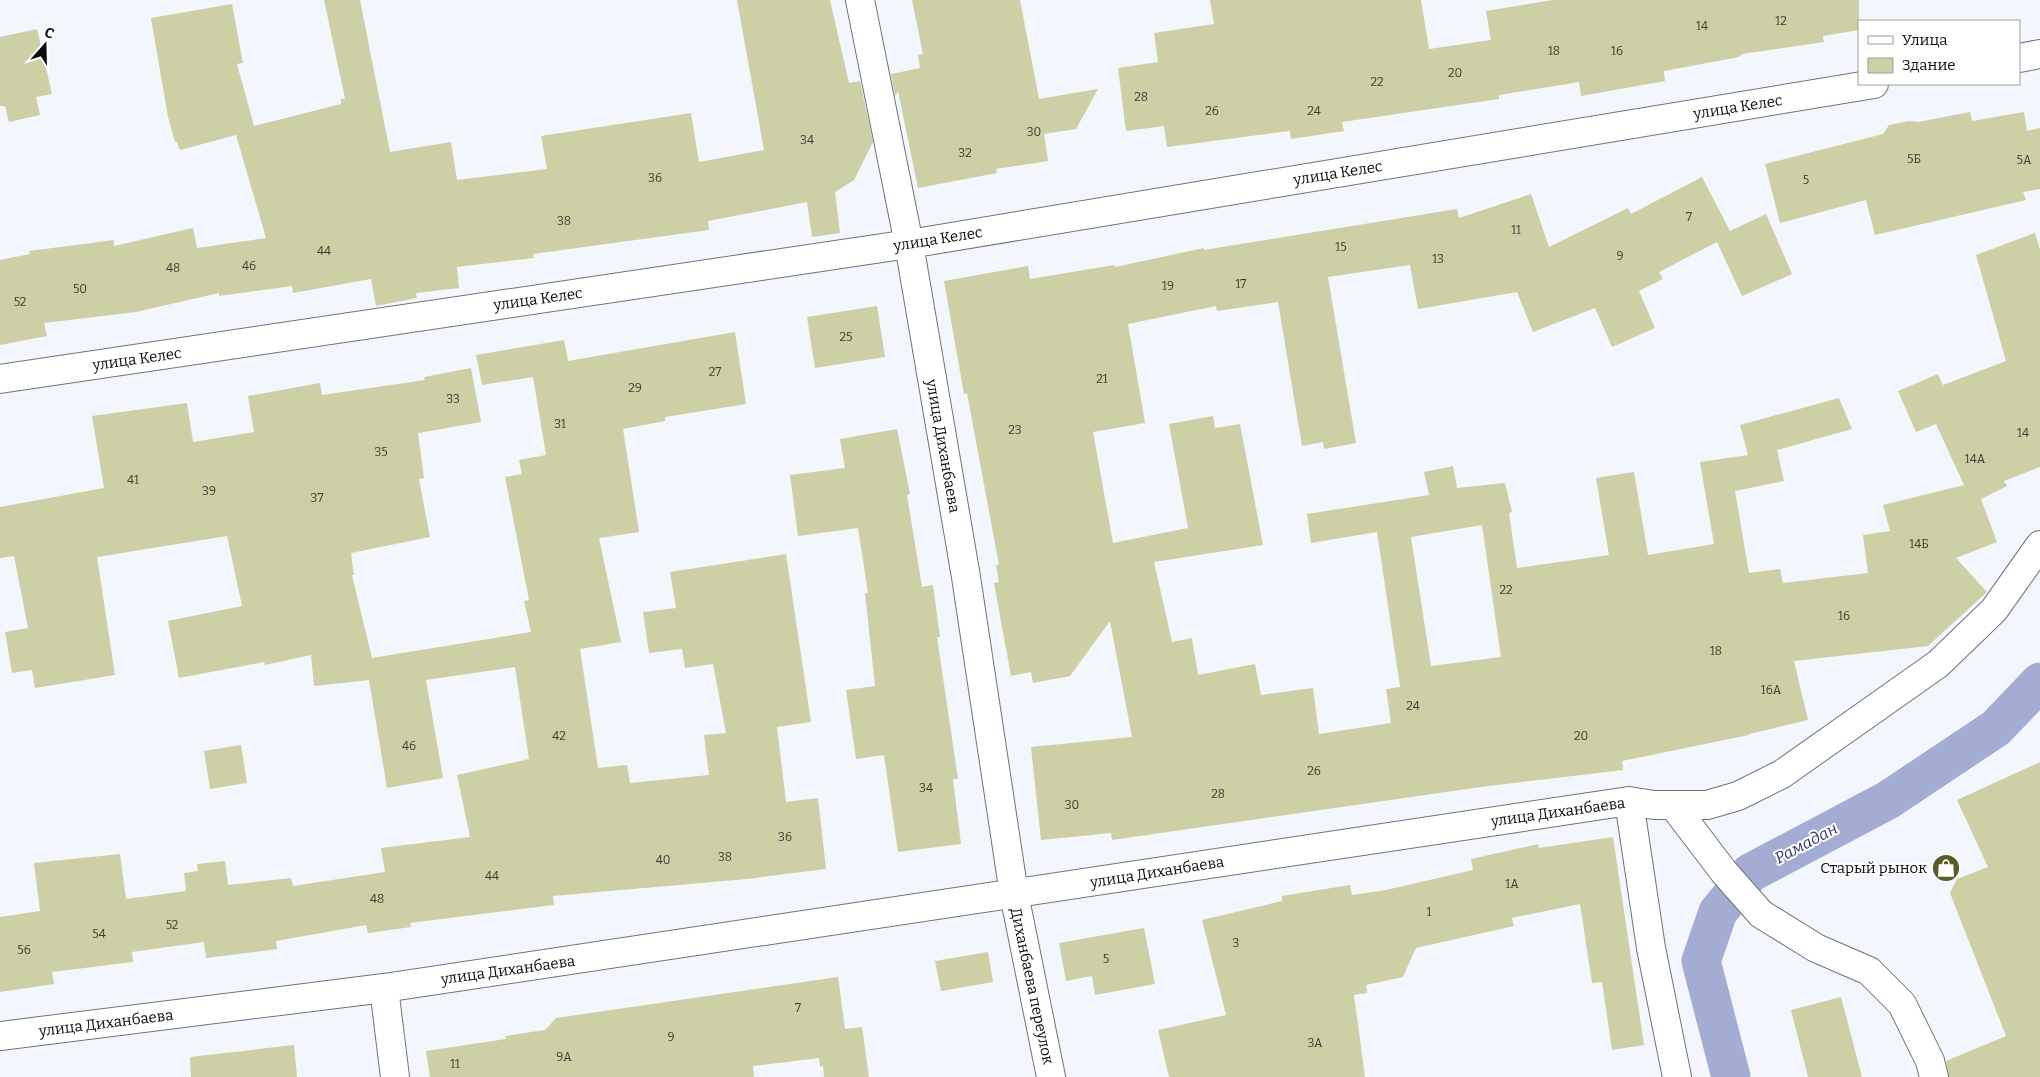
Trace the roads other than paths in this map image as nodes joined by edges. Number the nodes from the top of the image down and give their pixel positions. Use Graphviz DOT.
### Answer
graph roads {
  1 [pos="860,0"];
  2 [pos="2040,54"];
  3 [pos="2020,58"];
  4 [pos="1868,85"];
  5 [pos="909,244"];
  6 [pos="0,379"];
  7 [pos="2040,545"];
  8 [pos="1628,801"];
  9 [pos="1673,806"];
  10 [pos="1014,894"];
  11 [pos="384,988"];
  12 [pos="0,1036"];
  13 [pos="395,1077"];
  14 [pos="1051,1077"];
  15 [pos="1678,1077"];
  16 [pos="1934,1077"];
  1 -- 5 [label="street, улица Диханбаева"];
  2 -- 3 [label="street"];
  4 -- 5 [label="street, улица Келес"];
  5 -- 6 [label="street, улица Келес"];
  5 -- 10 [label="street, улица Диханбаева"];
  7 -- 9 [label="street, улица Диханбаева"];
  8 -- 9 [label="street, улица Диханбаева"];
  8 -- 10 [label="street, улица Диханбаева"];
  8 -- 15 [label="street"];
  9 -- 16 [label="street"];
  10 -- 11 [label="street, улица Диханбаева"];
  10 -- 14 [label="street, Диханбаева переулок"];
  11 -- 12 [label="street, улица Диханбаева"];
  11 -- 13 [label="street"];
}
